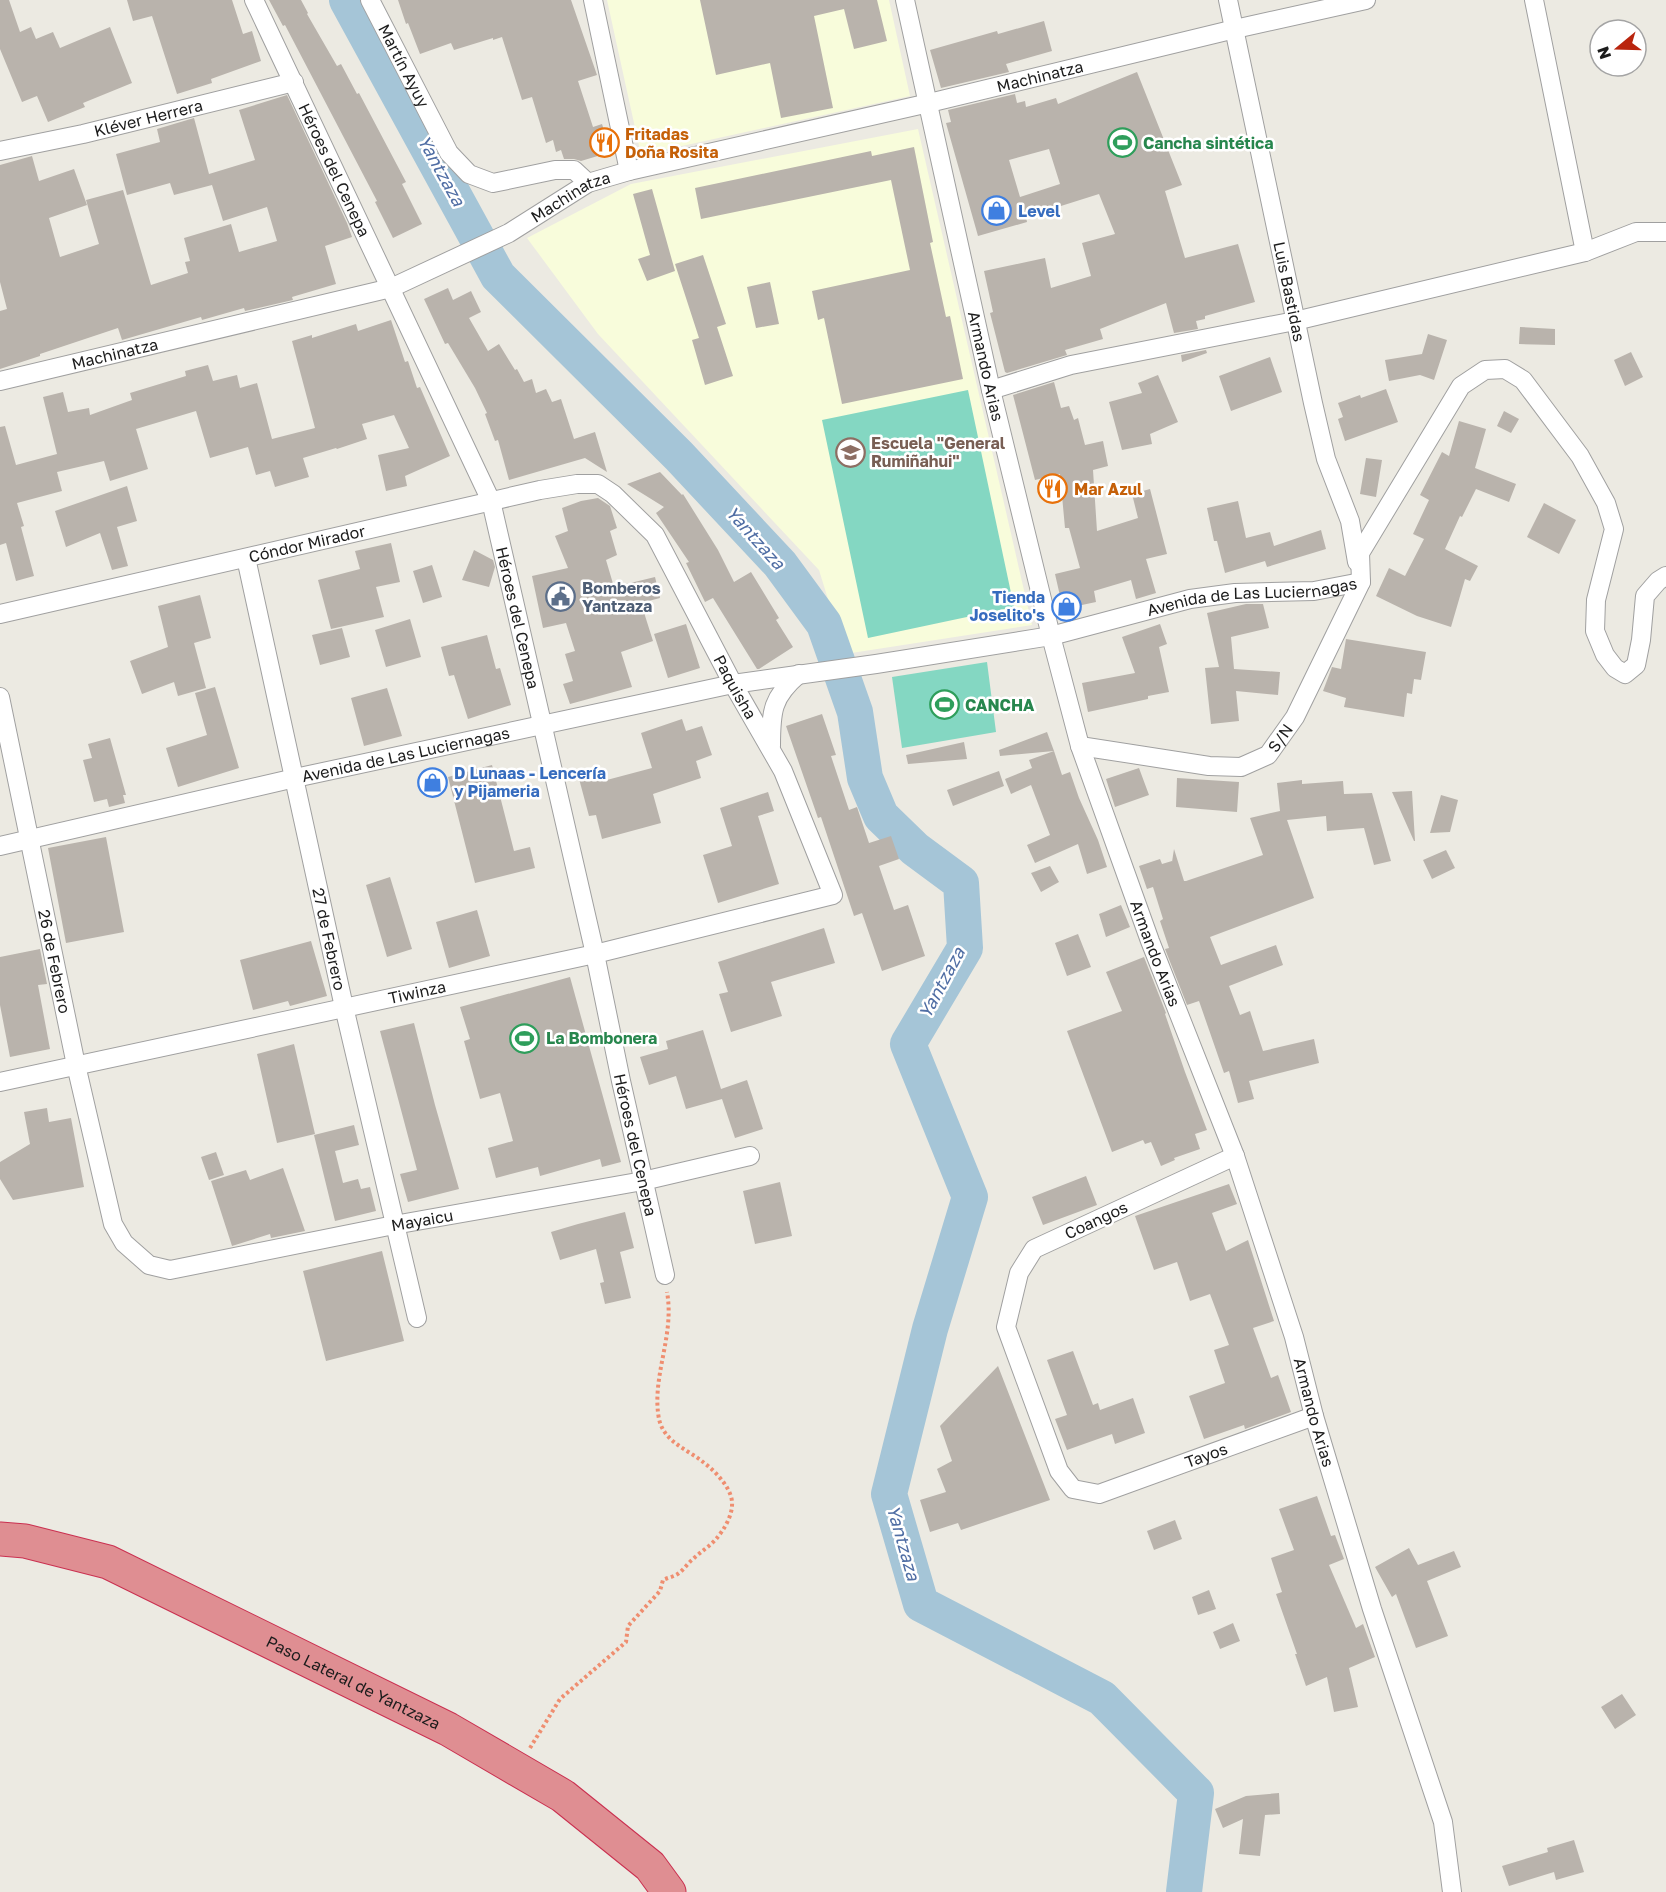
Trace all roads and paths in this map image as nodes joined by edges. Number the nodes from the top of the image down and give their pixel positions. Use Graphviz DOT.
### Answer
graph roads {
  1 [pos="254,0"];
  2 [pos="370,0"];
  3 [pos="593,0"];
  4 [pos="905,0"];
  5 [pos="1228,0"];
  6 [pos="1366,0"];
  7 [pos="1534,0"];
  8 [pos="1235,29"];
  9 [pos="294,82"];
  10 [pos="929,103"];
  11 [pos="0,151"];
  12 [pos="629,171"];
  13 [pos="588,183"];
  14 [pos="1666,232"];
  15 [pos="1585,252"];
  16 [pos="391,288"];
  17 [pos="1294,321"];
  18 [pos="0,381"];
  19 [pos="991,390"];
  20 [pos="613,494"];
  21 [pos="491,501"];
  22 [pos="246,558"];
  23 [pos="1666,576"];
  24 [pos="1361,582"];
  25 [pos="0,614"];
  26 [pos="1050,636"];
  27 [pos="806,673"];
  28 [pos="733,684"];
  29 [pos="0,697"];
  30 [pos="542,724"];
  31 [pos="1080,746"];
  32 [pos="771,749"];
  33 [pos="295,778"];
  34 [pos="29,840"];
  35 [pos="0,846"];
  36 [pos="833,895"];
  37 [pos="595,954"];
  38 [pos="344,1007"];
  39 [pos="76,1065"];
  40 [pos="0,1082"];
  41 [pos="750,1156"];
  42 [pos="1235,1156"];
  43 [pos="643,1181"];
  44 [pos="113,1224"];
  45 [pos="394,1225"];
  46 [pos="664,1275"];
  47 [pos="417,1318"];
  48 [pos="1314,1416"];
  49 [pos="1098,1494"];
  50 [pos="0,1539"];
  51 [pos="518,1770"];
  52 [pos="669,1892"];
  53 [pos="1452,1892"];
  1 -- 9 [label="street, Héroes del Cenepa"];
  2 -- 13 [label="street, Martín Ayuy"];
  3 -- 12 [label="street"];
  4 -- 10 [label="street, Armando Arias"];
  5 -- 8 [label="street, Luis Bastidas"];
  6 -- 8 [label="street, Machinatza"];
  7 -- 15 [label="street"];
  8 -- 10 [label="street, Machinatza"];
  8 -- 17 [label="street, Luis Bastidas"];
  9 -- 11 [label="street, Kléver Herrera"];
  9 -- 16 [label="street, Héroes del Cenepa"];
  10 -- 12 [label="street, Machinatza"];
  10 -- 19 [label="street, Armando Arias"];
  12 -- 13 [label="street, Machinatza"];
  13 -- 16 [label="street, Machinatza"];
  14 -- 15 [label="street"];
  15 -- 17 [label="street"];
  16 -- 18 [label="street, Machinatza"];
  16 -- 21 [label="street, Héroes del Cenepa"];
  17 -- 19 [label="street"];
  17 -- 24 [label="street, Luis Bastidas"];
  19 -- 26 [label="street, Armando Arias"];
  20 -- 21 [label="street, Cóndor Mirador"];
  20 -- 28 [label="street, Paquisha"];
  21 -- 22 [label="street, Cóndor Mirador"];
  21 -- 30 [label="street, Héroes del Cenepa"];
  22 -- 25 [label="street, Cóndor Mirador"];
  22 -- 33 [label="street, 27 de Febrero"];
  23 -- 24 [label="street, Avenida de Las Luciernagas"];
  24 -- 26 [label="street, Avenida de Las Luciernagas"];
  24 -- 31 [label="street, S/N"];
  26 -- 27 [label="street, Avenida de Las Luciernagas"];
  26 -- 31 [label="street, Armando Arias"];
  27 -- 28 [label="street, Avenida de Las Luciernagas"];
  27 -- 32 [label="street"];
  28 -- 30 [label="street, Avenida de Las Luciernagas"];
  28 -- 32 [label="street, Paquisha"];
  29 -- 34 [label="street, 26 de Febrero"];
  30 -- 33 [label="street, Avenida de Las Luciernagas"];
  30 -- 37 [label="street, Héroes del Cenepa"];
  31 -- 42 [label="street, Armando Arias"];
  32 -- 36 [label="street, Paquisha"];
  33 -- 34 [label="street, Avenida de Las Luciernagas"];
  33 -- 38 [label="street, 27 de Febrero"];
  34 -- 35 [label="street, Avenida de Las Luciernagas"];
  34 -- 39 [label="street, 26 de Febrero"];
  36 -- 37 [label="street, Tiwinza"];
  37 -- 38 [label="street, Tiwinza"];
  37 -- 43 [label="street, Héroes del Cenepa"];
  38 -- 39 [label="street, Tiwinza"];
  38 -- 45 [label="street, 27 de Febrero"];
  39 -- 40 [label="street, Tiwinza"];
  39 -- 44 [label="street, 26 de Febrero"];
  41 -- 43 [label="street, Mayaicu"];
  42 -- 48 [label="street, Armando Arias"];
  42 -- 49 [label="street, Coangos"];
  43 -- 45 [label="street, Mayaicu"];
  43 -- 46 [label="street, Héroes del Cenepa"];
  44 -- 45 [label="street, Mayaicu"];
  45 -- 47 [label="street, 27 de Febrero"];
  46 -- 51 [label="path"];
  48 -- 49 [label="street, Tayos"];
  48 -- 53 [label="street, Armando Arias"];
  50 -- 51 [label="highway, Paso Lateral de Yantzaza"];
  51 -- 52 [label="highway, Paso Lateral de Yantzaza"];
}
